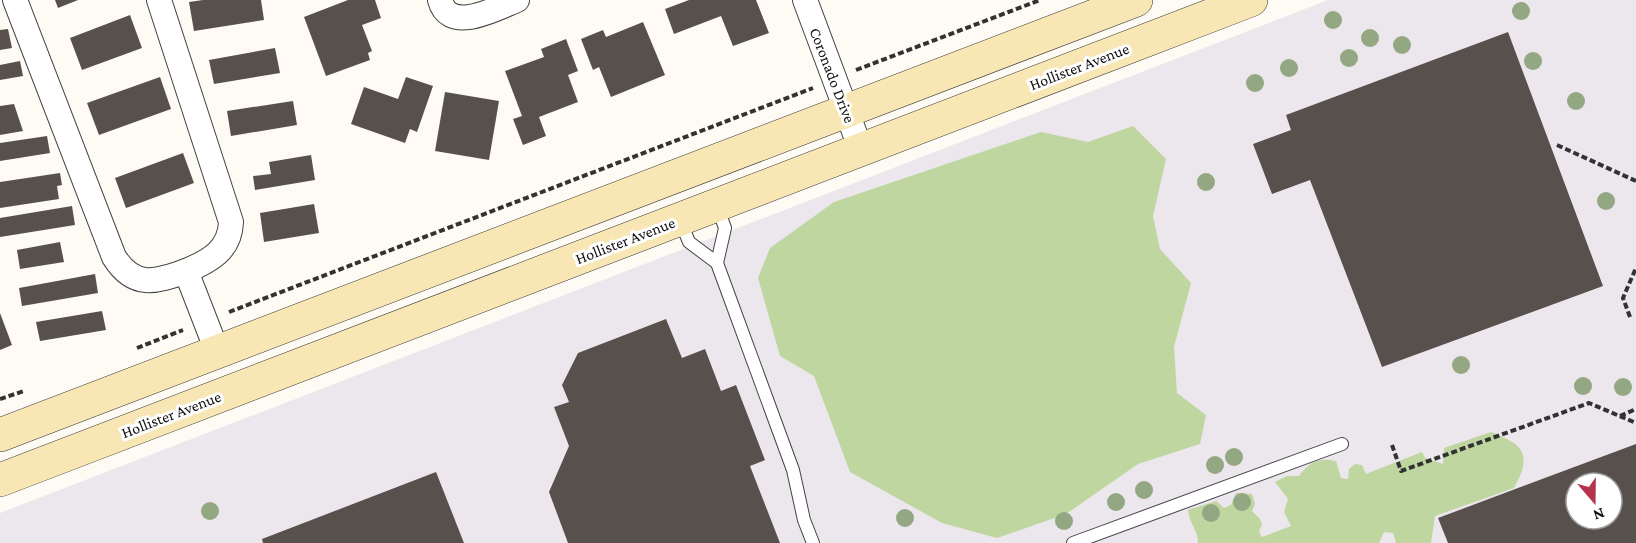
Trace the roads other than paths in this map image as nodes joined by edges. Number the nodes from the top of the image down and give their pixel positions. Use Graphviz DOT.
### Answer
graph roads {
  1 [pos="15,0"];
  2 [pos="159,0"];
  3 [pos="440,0"];
  4 [pos="517,0"];
  5 [pos="805,0"];
  6 [pos="1136,0"];
  7 [pos="1251,0"];
  8 [pos="846,110"];
  9 [pos="861,150"];
  10 [pos="717,206"];
  11 [pos="680,219"];
  12 [pos="717,263"];
  13 [pos="186,271"];
  14 [pos="217,351"];
  15 [pos="0,435"];
  16 [pos="1342,444"];
  17 [pos="0,480"];
  18 [pos="813,543"];
  19 [pos="1073,543"];
  1 -- 13 [label="street"];
  2 -- 13 [label="street"];
  3 -- 4 [label="street"];
  5 -- 8 [label="street, Coronado Drive"];
  6 -- 8 [label="main road"];
  7 -- 9 [label="main road, Hollister Avenue"];
  8 -- 9 [label="street, Coronado Drive"];
  8 -- 14 [label="main road"];
  9 -- 10 [label="main road, Hollister Avenue"];
  10 -- 11 [label="main road, Hollister Avenue"];
  10 -- 12 [label="lane"];
  11 -- 12 [label="lane"];
  11 -- 17 [label="main road, Hollister Avenue"];
  12 -- 18 [label="lane"];
  13 -- 14 [label="street"];
  14 -- 15 [label="main road"];
  16 -- 19 [label="lane"];
}
